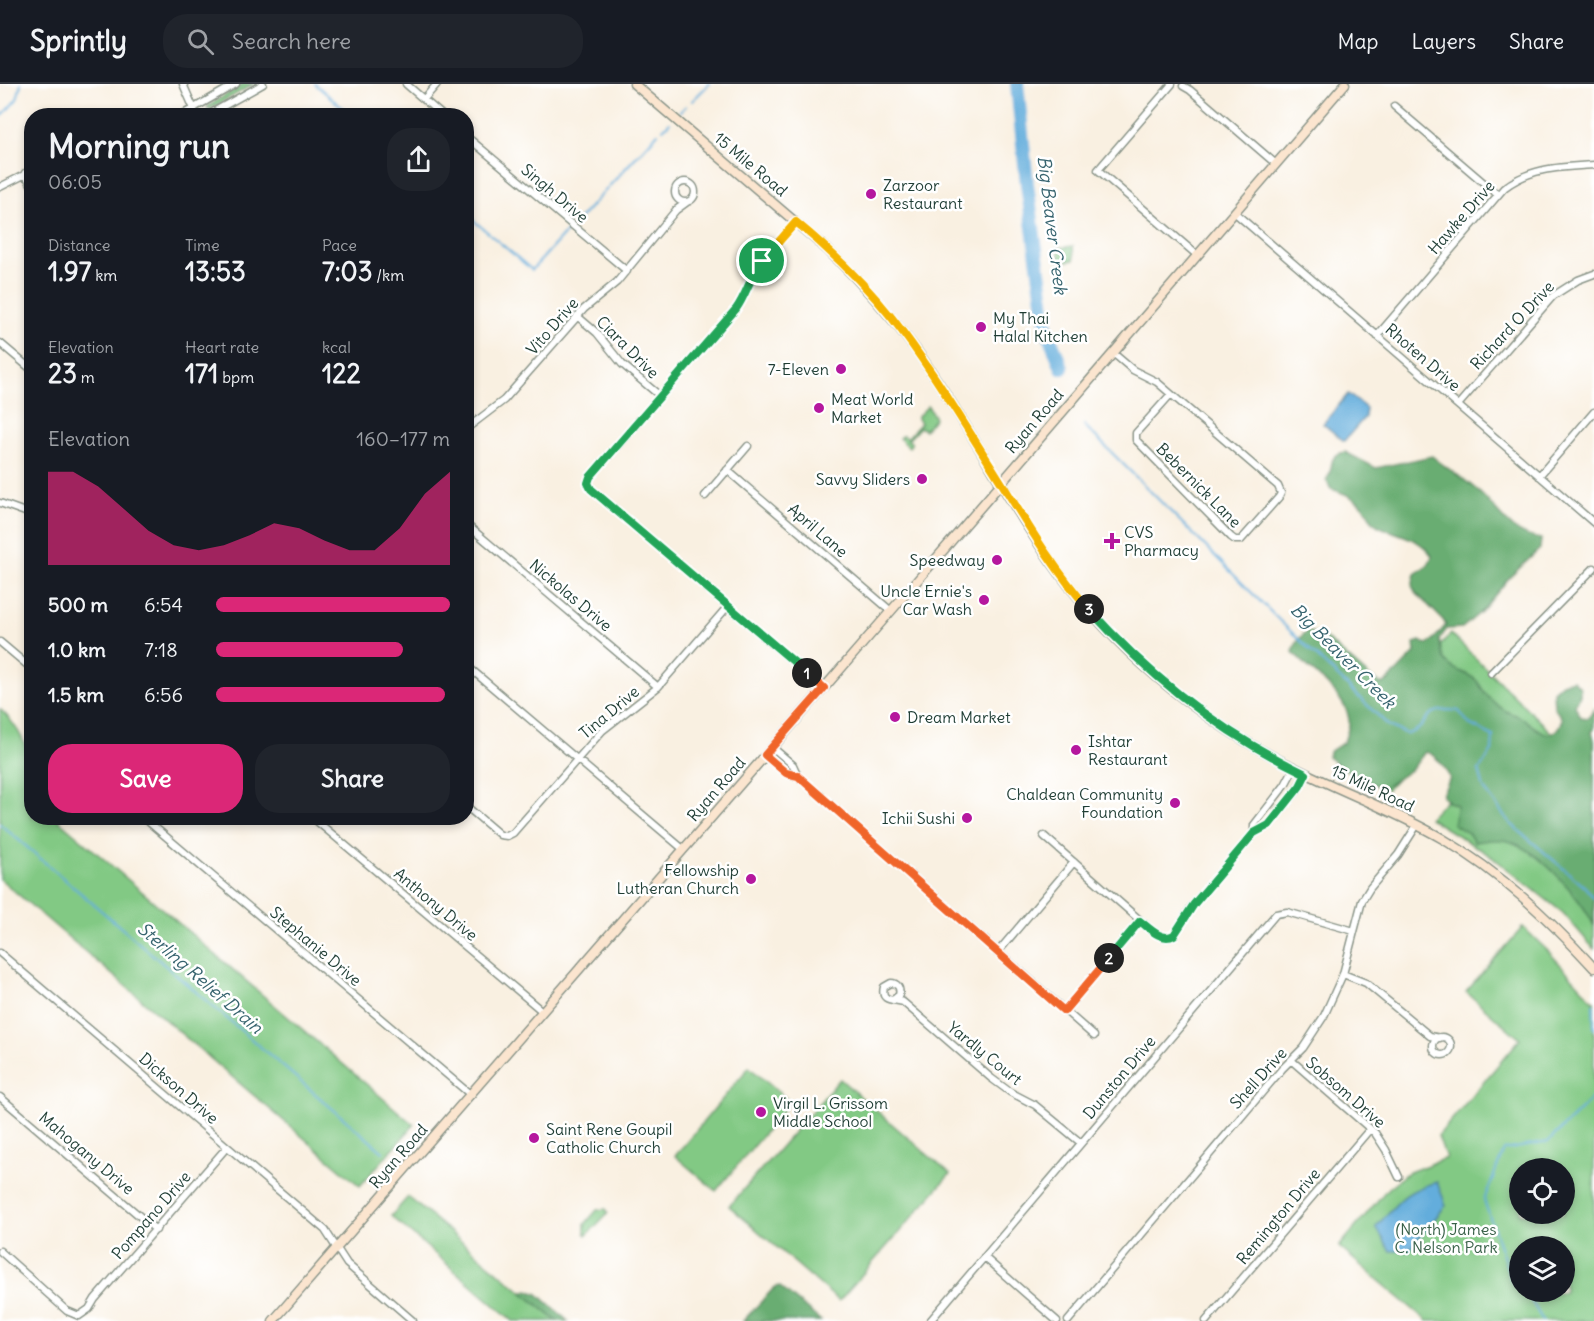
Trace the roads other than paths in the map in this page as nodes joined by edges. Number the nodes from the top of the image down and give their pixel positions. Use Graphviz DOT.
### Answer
graph roads {
  1 [pos="183,84"];
  2 [pos="236,84"];
  3 [pos="263,84"];
  4 [pos="406,84"];
  5 [pos="437,84"];
  6 [pos="634,84"];
  7 [pos="1345,84"];
  8 [pos="1168,85"];
  9 [pos="1183,86"];
  10 [pos="424,99"];
  11 [pos="1395,106"];
  12 [pos="194,108"];
  13 [pos="202,108"];
  14 [pos="220,108"];
  15 [pos="434,108"];
  16 [pos="474,142"];
  17 [pos="1275,164"];
  18 [pos="1594,165"];
  19 [pos="24,174"];
  20 [pos="0,188"];
  21 [pos="1498,195"];
  22 [pos="676,196"];
  23 [pos="687,202"];
  24 [pos="676,210"];
  25 [pos="1234,212"];
  26 [pos="796,222"];
  27 [pos="1197,255"];
  28 [pos="627,271"];
  29 [pos="1594,274"];
  30 [pos="577,316"];
  31 [pos="1377,336"];
  32 [pos="0,343"];
  33 [pos="1113,353"];
  34 [pos="24,363"];
  35 [pos="1171,394"];
  36 [pos="660,396"];
  37 [pos="1458,405"];
  38 [pos="1594,412"];
  39 [pos="474,423"];
  40 [pos="748,447"];
  41 [pos="727,470"];
  42 [pos="1539,476"];
  43 [pos="1001,482"];
  44 [pos="705,496"];
  45 [pos="0,503"];
  46 [pos="24,512"];
  47 [pos="1594,523"];
  48 [pos="474,531"];
  49 [pos="1594,568"];
  50 [pos="728,606"];
  51 [pos="891,611"];
  52 [pos="0,642"];
  53 [pos="24,662"];
  54 [pos="474,672"];
  55 [pos="1491,673"];
  56 [pos="658,687"];
  57 [pos="824,688"];
  58 [pos="772,747"];
  59 [pos="765,755"];
  60 [pos="577,759"];
  61 [pos="1294,768"];
  62 [pos="1306,774"];
  63 [pos="798,776"];
  64 [pos="474,813"];
  65 [pos="152,825"];
  66 [pos="321,825"];
  67 [pos="1416,825"];
  68 [pos="1254,833"];
  69 [pos="1044,836"];
  70 [pos="683,849"];
  71 [pos="1074,862"];
  72 [pos="1140,921"];
  73 [pos="1354,931"];
  74 [pos="0,953"];
  75 [pos="997,953"];
  76 [pos="1594,968"];
  77 [pos="1344,974"];
  78 [pos="900,992"];
  79 [pos="893,1000"];
  80 [pos="903,1002"];
  81 [pos="542,1011"];
  82 [pos="1064,1011"];
  83 [pos="1094,1036"];
  84 [pos="1430,1036"];
  85 [pos="1440,1038"];
  86 [pos="1433,1046"];
  87 [pos="1291,1060"];
  88 [pos="471,1095"];
  89 [pos="0,1097"];
  90 [pos="1370,1129"];
  91 [pos="1081,1143"];
  92 [pos="227,1147"];
  93 [pos="1399,1177"];
  94 [pos="156,1230"];
  95 [pos="338,1248"];
  96 [pos="0,1251"];
  97 [pos="984,1257"];
  98 [pos="273,1321"];
  99 [pos="413,1321"];
  100 [pos="930,1321"];
  101 [pos="1057,1321"];
  102 [pos="1068,1321"];
  103 [pos="1206,1321"];
  1 -- 12 [label="street"];
  2 -- 13 [label="street"];
  3 -- 14 [label="street"];
  4 -- 10 [label="street"];
  5 -- 10 [label="street"];
  6 -- 26 [label="main road, 15 Mile Road"];
  7 -- 17 [label="main road, Ryan Road"];
  8 -- 27 [label="street"];
  9 -- 17 [label="street"];
  10 -- 15 [label="street"];
  11 -- 21 [label="street"];
  16 -- 28 [label="street, Singh Drive"];
  17 -- 25 [label="main road, Ryan Road"];
  18 -- 21 [label="street, Hawke Drive"];
  19 -- 20 [label="street"];
  21 -- 31 [label="street, Hawke Drive"];
  22 -- 23 [label="street"];
  22 -- 23 [label="street"];
  22 -- 24 [label="street"];
  23 -- 24 [label="street, Vito Drive"];
  24 -- 28 [label="street, Vito Drive"];
  25 -- 27 [label="main road, Ryan Road"];
  25 -- 31 [label="street, Rhoten Drive"];
  26 -- 36 [label="street"];
  26 -- 43 [label="main road, 15 Mile Road"];
  27 -- 33 [label="main road, Ryan Road"];
  28 -- 30 [label="street, Vito Drive"];
  29 -- 37 [label="street, Richard O Drive"];
  30 -- 36 [label="street, Ciara Drive"];
  30 -- 39 [label="street, Vito Drive"];
  31 -- 37 [label="street, Rhoten Drive"];
  32 -- 34 [label="street"];
  33 -- 35 [label="street, Bebernick Lane"];
  33 -- 43 [label="main road, Ryan Road"];
  35 -- 35 [label="street, Bebernick Lane"];
  36 -- 50 [label="street"];
  37 -- 42 [label="street, Rhoten Drive"];
  38 -- 42 [label="street"];
  40 -- 41 [label="street"];
  41 -- 44 [label="street"];
  41 -- 51 [label="street, April Lane"];
  42 -- 47 [label="street, Rhoten Drive"];
  43 -- 51 [label="main road, Ryan Road"];
  43 -- 61 [label="main road, 15 Mile Road"];
  45 -- 46 [label="street"];
  48 -- 56 [label="street, Nickolas Drive"];
  49 -- 55 [label="street"];
  50 -- 56 [label="street, Tina Drive"];
  50 -- 57 [label="street"];
  51 -- 57 [label="main road, Ryan Road"];
  52 -- 53 [label="street"];
  54 -- 60 [label="street"];
  56 -- 60 [label="street, Tina Drive"];
  57 -- 58 [label="main road, Ryan Road"];
  58 -- 59 [label="main road, Ryan Road"];
  58 -- 63 [label="street"];
  59 -- 63 [label="street"];
  59 -- 70 [label="main road, Ryan Road"];
  60 -- 64 [label="street, Tina Drive"];
  60 -- 70 [label="street"];
  61 -- 62 [label="main road, 15 Mile Road"];
  61 -- 68 [label="street"];
  62 -- 67 [label="main road, 15 Mile Road"];
  62 -- 68 [label="street"];
  63 -- 75 [label="street"];
  65 -- 88 [label="street, Stephanie Drive"];
  66 -- 81 [label="street, Anthony Drive"];
  67 -- 73 [label="street, Shell Drive"];
  67 -- 76 [label="main road, 15 Mile Road"];
  68 -- 72 [label="street"];
  69 -- 71 [label="street"];
  70 -- 81 [label="main road, Ryan Road"];
  71 -- 72 [label="street"];
  71 -- 75 [label="street"];
  72 -- 82 [label="street"];
  73 -- 77 [label="street, Shell Drive"];
  73 -- 91 [label="street, Dunston Drive"];
  74 -- 92 [label="street, Dickson Drive"];
  75 -- 82 [label="street"];
  77 -- 84 [label="street"];
  77 -- 87 [label="street, Shell Drive"];
  78 -- 79 [label="street"];
  78 -- 79 [label="street"];
  78 -- 80 [label="street"];
  79 -- 80 [label="street, Yardly Court"];
  80 -- 91 [label="street, Yardly Court"];
  81 -- 88 [label="main road, Ryan Road"];
  82 -- 83 [label="street"];
  84 -- 85 [label="street"];
  84 -- 86 [label="street"];
  85 -- 86 [label="street"];
  85 -- 86 [label="street"];
  87 -- 90 [label="street, Sobsom Drive"];
  87 -- 102 [label="street, Shell Drive"];
  88 -- 95 [label="main road, Ryan Road"];
  89 -- 94 [label="street, Mahogany Drive"];
  90 -- 93 [label="street, Sobsom Drive"];
  90 -- 103 [label="street, Remington Drive"];
  91 -- 97 [label="street, Dunston Drive"];
  92 -- 94 [label="street, Pompano Drive"];
  92 -- 95 [label="street, Dickson Drive"];
  94 -- 96 [label="street, Pompano Drive"];
  95 -- 98 [label="main road, Ryan Road"];
  95 -- 99 [label="street, Dickson Drive"];
  97 -- 100 [label="street, Dunston Drive"];
  97 -- 101 [label="street"];
}
